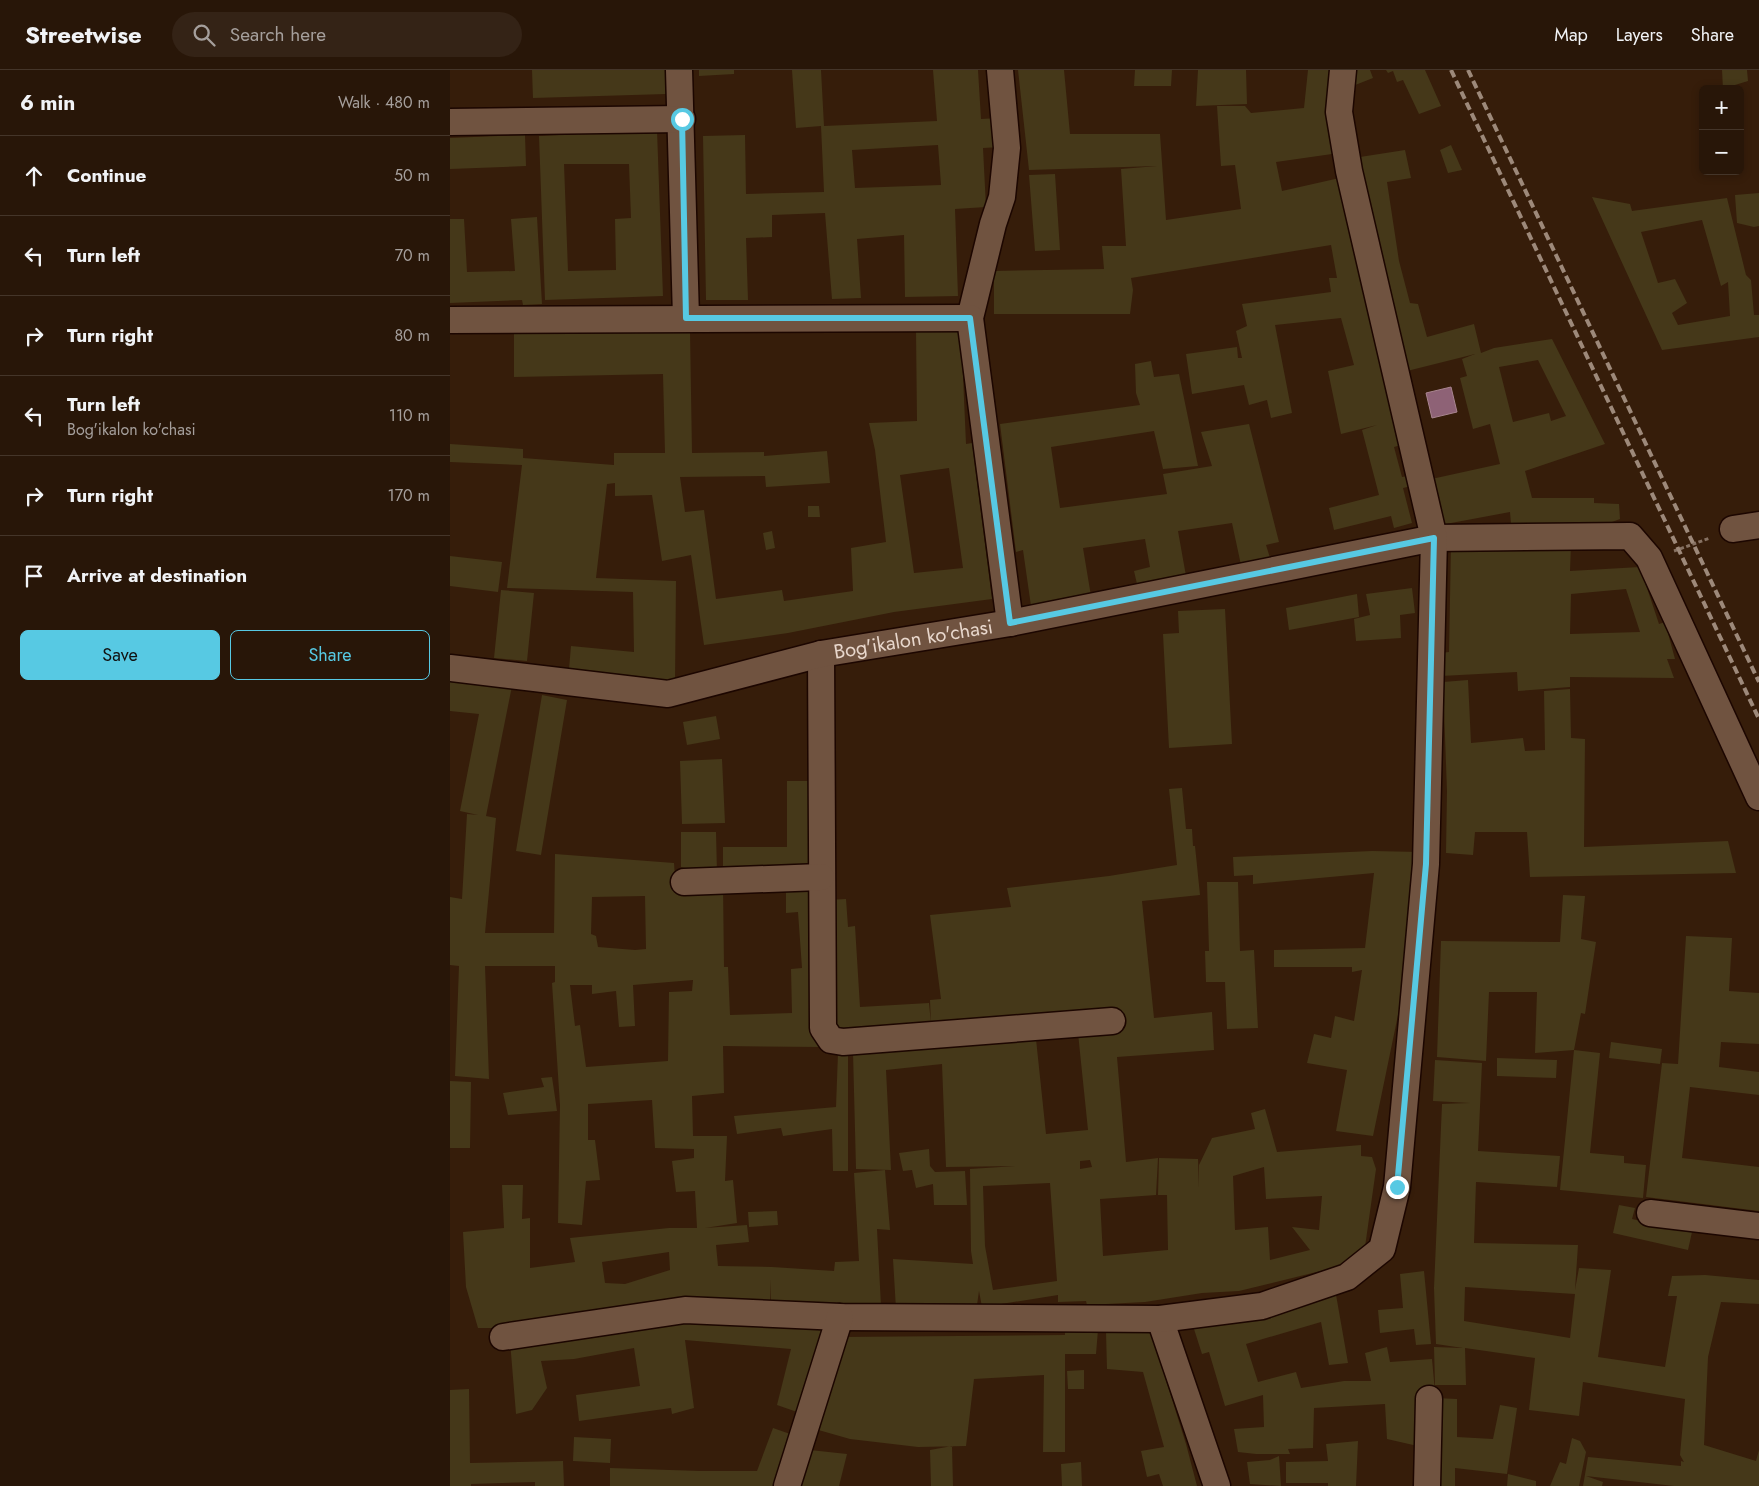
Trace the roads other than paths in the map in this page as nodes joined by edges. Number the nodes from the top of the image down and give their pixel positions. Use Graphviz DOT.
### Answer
graph roads {
  1 [pos="679,70"];
  2 [pos="1000,70"];
  3 [pos="1343,70"];
  4 [pos="682,119"];
  5 [pos="450,122"];
  6 [pos="686,318"];
  7 [pos="970,318"];
  8 [pos="450,320"];
  9 [pos="1759,525"];
  10 [pos="1733,529"];
  11 [pos="1434,538"];
  12 [pos="1010,623"];
  13 [pos="821,654"];
  14 [pos="450,668"];
  15 [pos="1759,797"];
  16 [pos="821,877"];
  17 [pos="684,882"];
  18 [pos="1112,1021"];
  19 [pos="1650,1213"];
  20 [pos="1759,1226"];
  21 [pos="840,1317"];
  22 [pos="1160,1319"];
  23 [pos="503,1338"];
  24 [pos="1428,1398"];
  25 [pos="786,1486"];
  26 [pos="1217,1486"];
  27 [pos="1427,1486"];
  1 -- 4 [label="street"];
  2 -- 7 [label="street"];
  3 -- 11 [label="street"];
  4 -- 5 [label="street"];
  4 -- 6 [label="street"];
  6 -- 7 [label="street"];
  6 -- 8 [label="street"];
  7 -- 12 [label="street"];
  9 -- 10 [label="street"];
  11 -- 12 [label="street, Bog'ikalon ko'chasi"];
  11 -- 15 [label="street, Bog'ikalon ko'chasi"];
  11 -- 22 [label="street"];
  12 -- 13 [label="street, Bog'ikalon ko'chasi"];
  13 -- 14 [label="street, Bog'ikalon ko'chasi"];
  13 -- 16 [label="street"];
  16 -- 17 [label="street"];
  16 -- 18 [label="street"];
  19 -- 20 [label="street"];
  21 -- 22 [label="street"];
  21 -- 23 [label="street"];
  21 -- 25 [label="street"];
  22 -- 26 [label="street"];
  24 -- 27 [label="street"];
}
